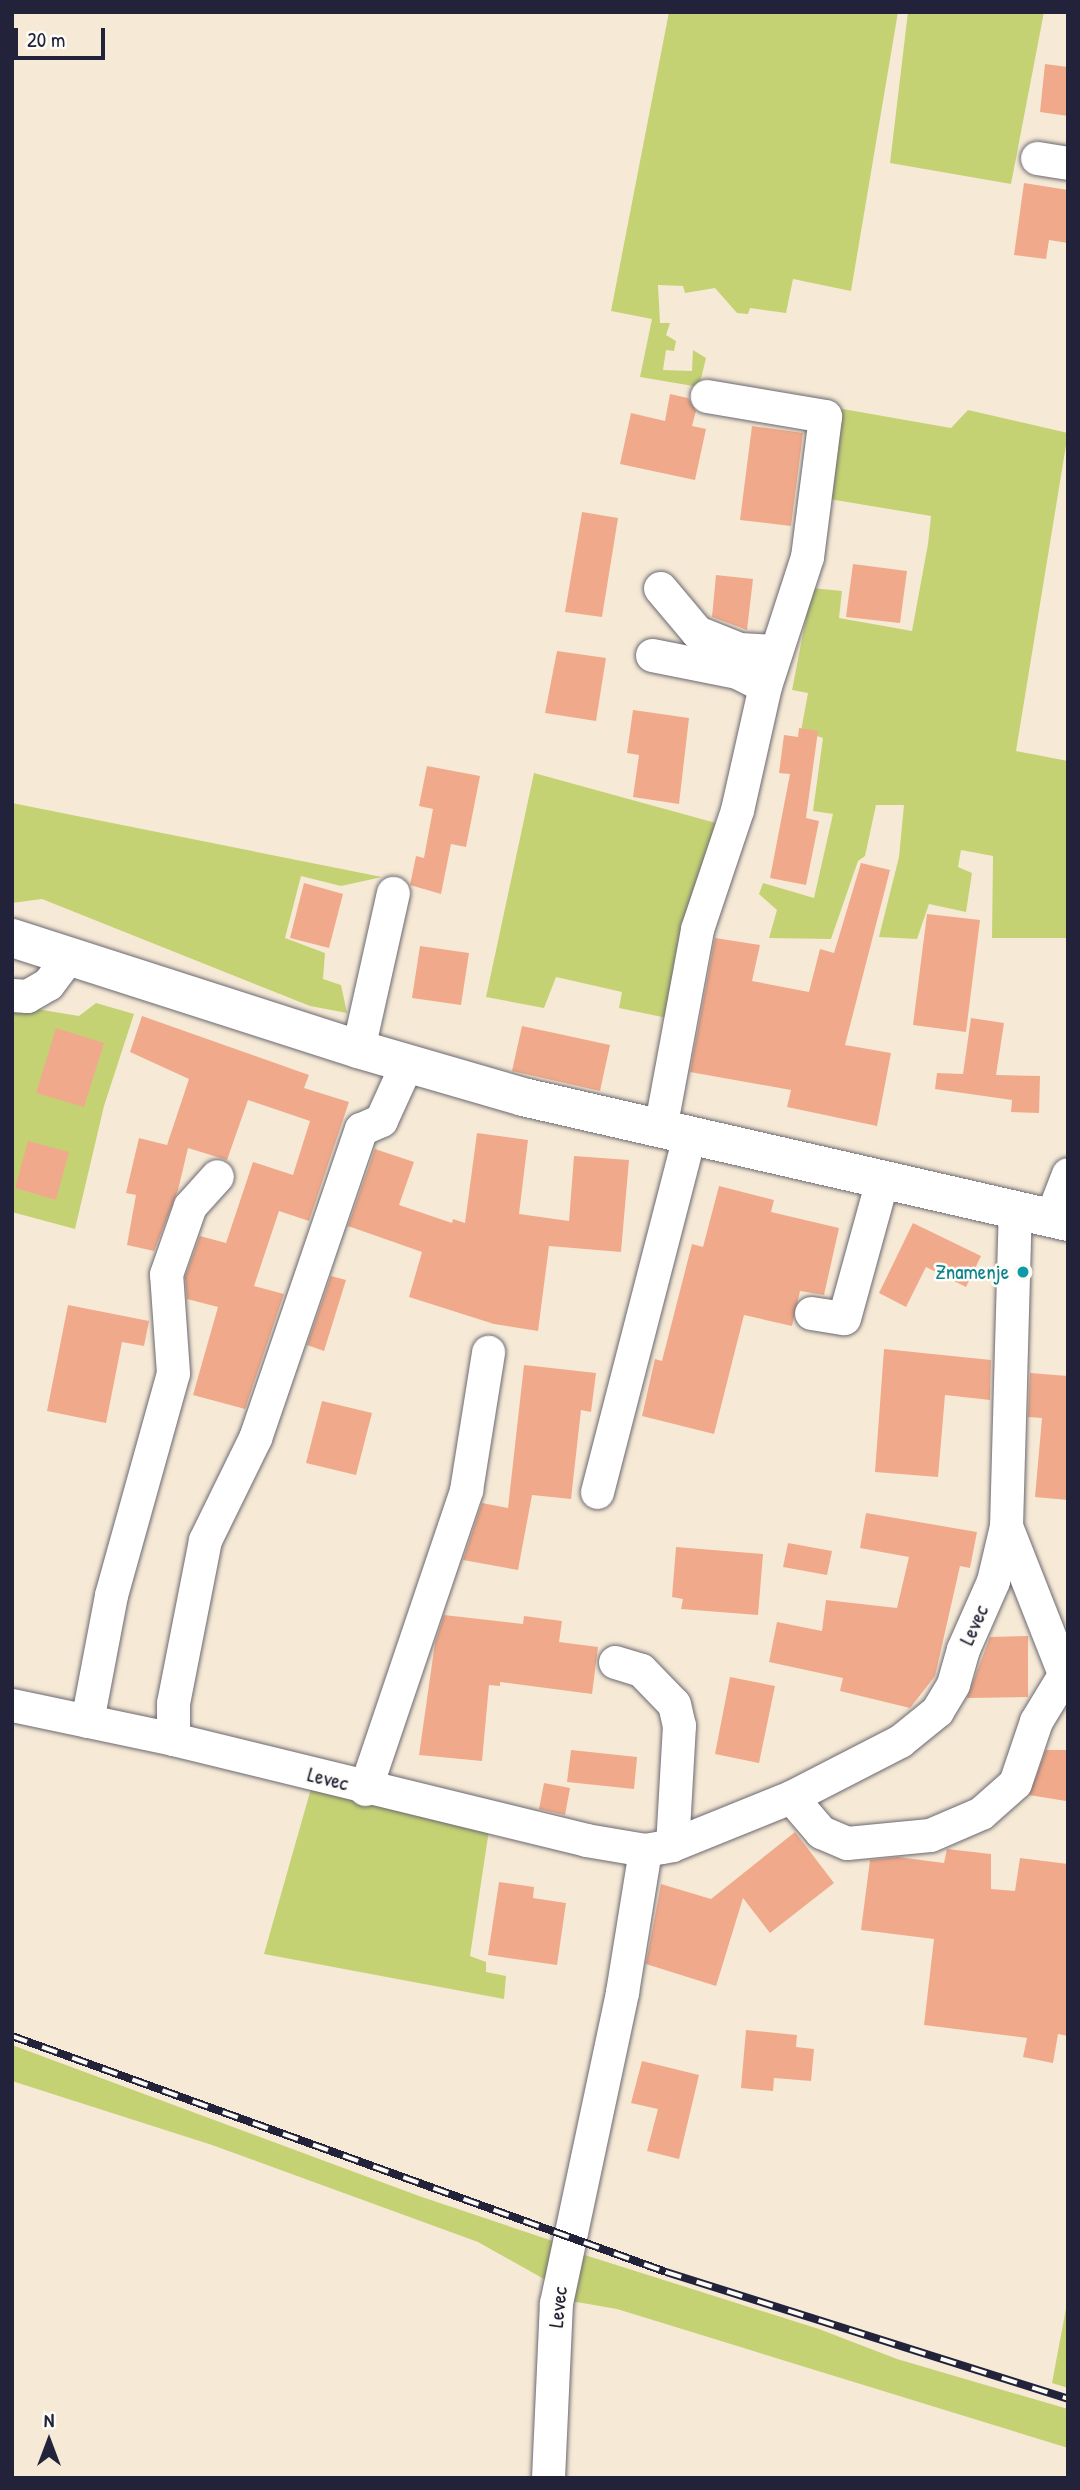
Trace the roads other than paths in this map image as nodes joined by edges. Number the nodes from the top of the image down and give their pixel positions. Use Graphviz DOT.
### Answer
graph roads {
  1 [pos="707,396"];
  2 [pos="660,588"];
  3 [pos="775,651"];
  4 [pos="652,655"];
  5 [pos="765,686"];
  6 [pos="393,893"];
  7 [pos="12,938"];
  8 [pos="68,957"];
  9 [pos="12,995"];
  10 [pos="358,1049"];
  11 [pos="407,1063"];
  12 [pos="675,1133"];
  13 [pos="1068,1174"];
  14 [pos="217,1176"];
  15 [pos="882,1180"];
  16 [pos="1045,1217"];
  17 [pos="811,1313"];
  18 [pos="488,1352"];
  19 [pos="597,1492"];
  20 [pos="1006,1526"];
  21 [pos="615,1662"];
  22 [pos="1066,1679"];
  23 [pos="12,1705"];
  24 [pos="87,1721"];
  25 [pos="173,1739"];
  26 [pos="365,1789"];
  27 [pos="791,1797"];
  28 [pos="659,1848"];
  29 [pos="548,2478"];
  1 -- 3 [label="street"];
  2 -- 3 [label="street"];
  3 -- 5 [label="street"];
  4 -- 5 [label="street"];
  5 -- 12 [label="street"];
  6 -- 10 [label="street"];
  7 -- 8 [label="main road"];
  8 -- 9 [label="street"];
  8 -- 10 [label="main road"];
  10 -- 11 [label="main road"];
  11 -- 12 [label="main road"];
  11 -- 25 [label="street"];
  12 -- 15 [label="main road"];
  12 -- 19 [label="street"];
  13 -- 16 [label="street, Levec"];
  14 -- 24 [label="street"];
  15 -- 16 [label="main road"];
  15 -- 17 [label="street"];
  16 -- 20 [label="street, Levec"];
  18 -- 26 [label="street"];
  20 -- 22 [label="street"];
  20 -- 27 [label="street, Levec"];
  21 -- 28 [label="street"];
  22 -- 27 [label="street"];
  23 -- 24 [label="street, Levec"];
  24 -- 25 [label="street, Levec"];
  25 -- 26 [label="street, Levec"];
  26 -- 28 [label="street, Levec"];
  27 -- 28 [label="street, Levec"];
  28 -- 29 [label="street, Levec"];
}
